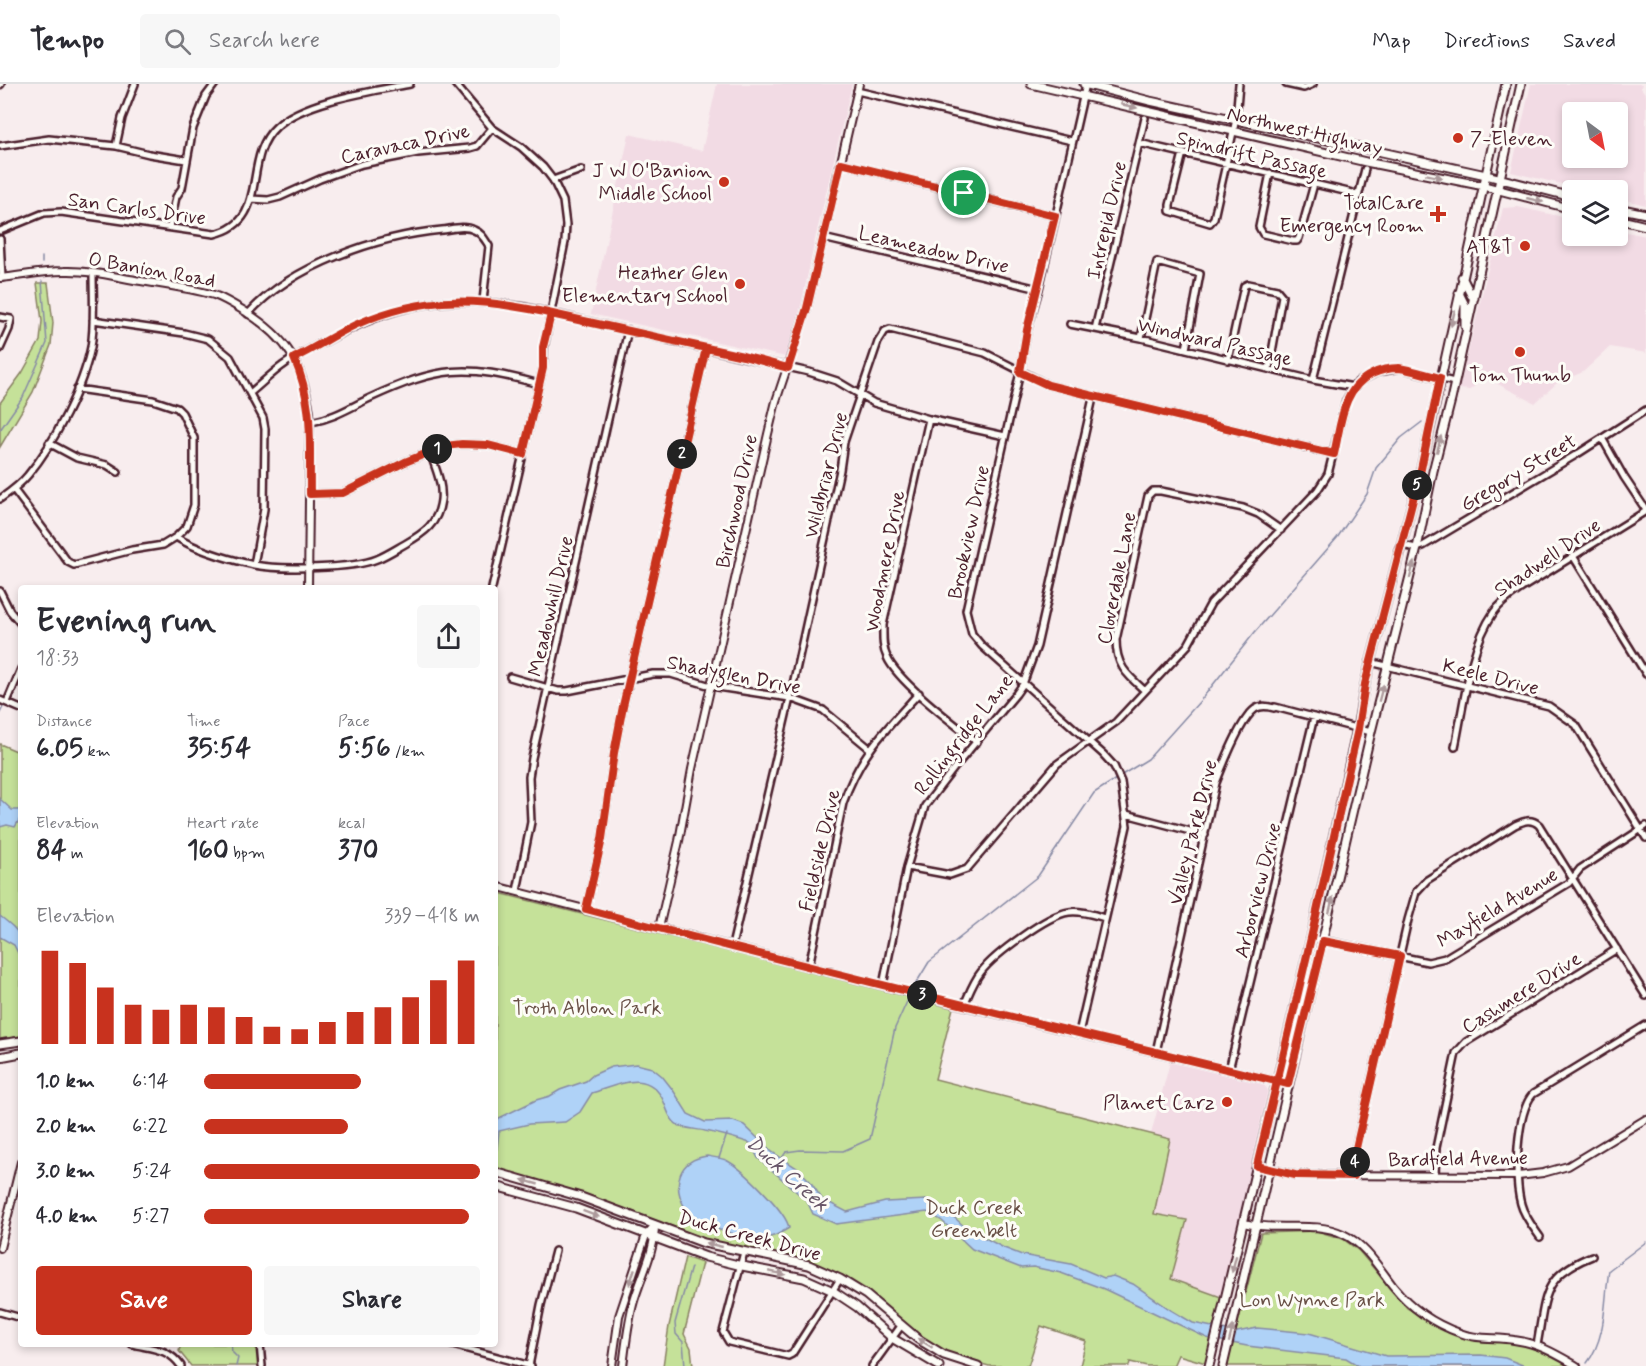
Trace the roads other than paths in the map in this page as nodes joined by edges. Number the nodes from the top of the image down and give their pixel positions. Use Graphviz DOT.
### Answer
graph roads {
  1 [pos="135,84"];
  2 [pos="215,84"];
  3 [pos="410,84"];
  4 [pos="455,84"];
  5 [pos="859,84"];
  6 [pos="1031,84"];
  7 [pos="1085,84"];
  8 [pos="1239,84"];
  9 [pos="1286,84"];
  10 [pos="1313,84"];
  11 [pos="1506,84"];
  12 [pos="1521,84"];
  13 [pos="857,92"];
  14 [pos="1082,96"];
  15 [pos="1145,118"];
  16 [pos="1236,119"];
  17 [pos="492,128"];
  18 [pos="1233,131"];
  19 [pos="1072,141"];
  20 [pos="1139,143"];
  21 [pos="0,146"];
  22 [pos="116,146"];
  23 [pos="1183,153"];
  24 [pos="1402,157"];
  25 [pos="186,160"];
  26 [pos="841,163"];
  27 [pos="1226,163"];
  28 [pos="1365,169"];
  29 [pos="1400,169"];
  30 [pos="580,170"];
  31 [pos="1270,173"];
  32 [pos="1486,175"];
  33 [pos="1499,179"];
  34 [pos="553,180"];
  35 [pos="1314,184"];
  36 [pos="1484,186"];
  37 [pos="1497,191"];
  38 [pos="1357,194"];
  39 [pos="1562,195"];
  40 [pos="251,199"];
  41 [pos="1562,207"];
  42 [pos="1628,210"];
  43 [pos="1646,214"];
  44 [pos="1055,216"];
  45 [pos="1628,222"];
  46 [pos="1646,226"];
  47 [pos="170,227"];
  48 [pos="0,231"];
  49 [pos="823,238"];
  50 [pos="0,239"];
  51 [pos="93,273"];
  52 [pos="1462,277"];
  53 [pos="1,278"];
  54 [pos="1039,289"];
  55 [pos="1459,293"];
  56 [pos="1474,298"];
  57 [pos="483,301"];
  58 [pos="248,314"];
  59 [pos="551,314"];
  60 [pos="0,317"];
  61 [pos="93,320"];
  62 [pos="1070,324"];
  63 [pos="1095,329"];
  64 [pos="628,330"];
  65 [pos="1466,332"];
  66 [pos="1141,338"];
  67 [pos="706,348"];
  68 [pos="0,349"];
  69 [pos="1186,349"];
  70 [pos="294,358"];
  71 [pos="1228,360"];
  72 [pos="788,368"];
  73 [pos="1269,369"];
  74 [pos="1020,372"];
  75 [pos="1440,378"];
  76 [pos="1313,380"];
  77 [pos="1454,382"];
  78 [pos="539,384"];
  79 [pos="1354,387"];
  80 [pos="77,389"];
  81 [pos="250,393"];
  82 [pos="861,396"];
  83 [pos="1094,398"];
  84 [pos="1646,410"];
  85 [pos="929,419"];
  86 [pos="311,422"];
  87 [pos="1005,436"];
  88 [pos="1602,438"];
  89 [pos="50,443"];
  90 [pos="430,452"];
  91 [pos="523,454"];
  92 [pos="1334,454"];
  93 [pos="1421,469"];
  94 [pos="1433,471"];
  95 [pos="118,472"];
  96 [pos="14,490"];
  97 [pos="310,494"];
  98 [pos="0,499"];
  99 [pos="1646,510"];
  100 [pos="1281,530"];
  101 [pos="176,537"];
  102 [pos="1401,545"];
  103 [pos="1417,548"];
  104 [pos="1573,556"];
  105 [pos="254,565"];
  106 [pos="309,567"];
  107 [pos="308,585"];
  108 [pos="493,585"];
  109 [pos="0,591"];
  110 [pos="18,620"];
  111 [pos="1370,662"];
  112 [pos="1388,666"];
  113 [pos="1646,674"];
  114 [pos="18,676"];
  115 [pos="510,677"];
  116 [pos="631,679"];
  117 [pos="1023,684"];
  118 [pos="1468,685"];
  119 [pos="711,686"];
  120 [pos="547,688"];
  121 [pos="1144,690"];
  122 [pos="919,693"];
  123 [pos="790,698"];
  124 [pos="0,700"];
  125 [pos="7,702"];
  126 [pos="18,708"];
  127 [pos="1314,717"];
  128 [pos="1358,729"];
  129 [pos="1371,732"];
  130 [pos="1088,741"];
  131 [pos="976,742"];
  132 [pos="1455,747"];
  133 [pos="869,748"];
  134 [pos="1126,814"];
  135 [pos="1643,828"];
  136 [pos="1205,835"];
  137 [pos="1646,838"];
  138 [pos="907,867"];
  139 [pos="1574,879"];
  140 [pos="498,887"];
  141 [pos="517,891"];
  142 [pos="586,909"];
  143 [pos="1105,918"];
  144 [pos="659,928"];
  145 [pos="1311,938"];
  146 [pos="1323,941"];
  147 [pos="732,946"];
  148 [pos="1617,949"];
  149 [pos="1400,956"];
  150 [pos="809,966"];
  151 [pos="883,985"];
  152 [pos="1646,996"];
  153 [pos="964,1005"];
  154 [pos="1646,1025"];
  155 [pos="1078,1033"];
  156 [pos="18,1041"];
  157 [pos="0,1044"];
  158 [pos="1156,1052"];
  159 [pos="18,1054"];
  160 [pos="0,1058"];
  161 [pos="1229,1070"];
  162 [pos="1278,1082"];
  163 [pos="1288,1084"];
  164 [pos="1646,1119"];
  165 [pos="1257,1166"];
  166 [pos="1268,1169"];
  167 [pos="18,1173"];
  168 [pos="498,1173"];
  169 [pos="1354,1176"];
  170 [pos="1435,1176"];
  171 [pos="1518,1176"];
  172 [pos="498,1187"];
  173 [pos="1244,1223"];
  174 [pos="655,1225"];
  175 [pos="1256,1226"];
  176 [pos="646,1235"];
  177 [pos="1,1236"];
  178 [pos="1540,1237"];
  179 [pos="655,1238"];
  180 [pos="0,1248"];
  181 [pos="555,1251"];
  182 [pos="744,1252"];
  183 [pos="1592,1256"];
  184 [pos="742,1266"];
  185 [pos="840,1279"];
  186 [pos="833,1291"];
  187 [pos="0,1312"];
  188 [pos="18,1317"];
  189 [pos="901,1326"];
  190 [pos="892,1338"];
  191 [pos="1537,1345"];
  192 [pos="145,1347"];
  193 [pos="260,1347"];
  194 [pos="460,1347"];
  195 [pos="1224,1363"];
  196 [pos="181,1366"];
  197 [pos="262,1366"];
  198 [pos="530,1366"];
  199 [pos="612,1366"];
  200 [pos="623,1366"];
  201 [pos="872,1366"];
  202 [pos="939,1366"];
  203 [pos="978,1366"];
  204 [pos="1209,1366"];
  205 [pos="1577,1366"];
  1 -- 22 [label="street"];
  2 -- 25 [label="street"];
  3 -- 40 [label="street, San Carlos Drive"];
  4 -- 17 [label="street"];
  5 -- 13 [label="street, Birchwood Drive"];
  6 -- 14 [label="main road, Northwest Highway"];
  7 -- 14 [label="street, Brookview Drive"];
  7 -- 16 [label="main road, Northwest Highway"];
  8 -- 16 [label="street"];
  9 -- 10 [label="street"];
  11 -- 32 [label="main road"];
  12 -- 33 [label="main road"];
  13 -- 19 [label="street"];
  13 -- 26 [label="street, Birchwood Drive"];
  14 -- 18 [label="main road, Northwest Highway, one-way"];
  14 -- 19 [label="street, Brookview Drive"];
  15 -- 20 [label="street, Intrepid Drive"];
  16 -- 18 [label="street"];
  16 -- 24 [label="main road, Northwest Highway"];
  17 -- 34 [label="street"];
  17 -- 40 [label="street, Caravaca Drive"];
  18 -- 27 [label="street"];
  18 -- 29 [label="main road, Northwest Highway"];
  19 -- 44 [label="street, Brookview Drive"];
  20 -- 23 [label="street, Spindrift Passage"];
  20 -- 63 [label="street, Intrepid Drive"];
  21 -- 22 [label="street"];
  22 -- 25 [label="street"];
  23 -- 27 [label="street, Spindrift Passage"];
  23 -- 27 [label="street"];
  24 -- 29 [label="main road"];
  24 -- 32 [label="main road, Northwest Highway"];
  25 -- 47 [label="street"];
  26 -- 44 [label="street"];
  26 -- 49 [label="street, Birchwood Drive"];
  27 -- 31 [label="street, Spindrift Passage"];
  28 -- 38 [label="street"];
  29 -- 36 [label="main road, Northwest Highway, one-way"];
  30 -- 34 [label="street"];
  31 -- 35 [label="street, Spindrift Passage"];
  31 -- 35 [label="street"];
  32 -- 33 [label="main road, Northwest Highway"];
  32 -- 36 [label="main road"];
  33 -- 37 [label="main road"];
  33 -- 39 [label="main road, Northwest Highway"];
  34 -- 59 [label="street"];
  35 -- 38 [label="street, Spindrift Passage"];
  36 -- 37 [label="main road, Northwest Highway"];
  36 -- 52 [label="main road"];
  37 -- 41 [label="main road, Northwest Highway, one-way"];
  37 -- 56 [label="main road"];
  38 -- 76 [label="street"];
  40 -- 47 [label="street, San Carlos Drive"];
  42 -- 43 [label="main road"];
  44 -- 54 [label="street, Brookview Drive"];
  45 -- 46 [label="main road"];
  47 -- 48 [label="street, San Carlos Drive"];
  49 -- 54 [label="street, Leameadow Drive"];
  49 -- 72 [label="street, Birchwood Drive"];
  50 -- 53 [label="street"];
  51 -- 53 [label="street, O Banion Road"];
  51 -- 58 [label="street, O Banion Road"];
  51 -- 61 [label="street"];
  52 -- 55 [label="main road"];
  52 -- 56 [label="main road"];
  54 -- 74 [label="street, Brookview Drive"];
  55 -- 65 [label="main road"];
  55 -- 75 [label="main road, one-way"];
  56 -- 65 [label="main road"];
  57 -- 58 [label="street"];
  57 -- 59 [label="street"];
  57 -- 70 [label="street"];
  58 -- 70 [label="street, O Banion Road"];
  59 -- 64 [label="street"];
  59 -- 78 [label="street"];
  60 -- 68 [label="street"];
  61 -- 80 [label="street"];
  61 -- 81 [label="street"];
  62 -- 63 [label="street, Windward Passage"];
  63 -- 66 [label="street, Windward Passage"];
  64 -- 67 [label="street"];
  64 -- 120 [label="street, Meadowhill Drive"];
  65 -- 77 [label="main road"];
  66 -- 69 [label="street, Windward Passage"];
  66 -- 69 [label="street"];
  67 -- 72 [label="street"];
  67 -- 116 [label="street"];
  69 -- 71 [label="street, Windward Passage"];
  70 -- 81 [label="street"];
  70 -- 86 [label="street, O Banion Road"];
  71 -- 73 [label="street, Windward Passage"];
  71 -- 73 [label="street"];
  72 -- 82 [label="street"];
  72 -- 119 [label="street, Birchwood Drive"];
  73 -- 76 [label="street, Windward Passage"];
  74 -- 82 [label="street, Wildbriar Drive"];
  74 -- 83 [label="street, Wildbriar Drive"];
  74 -- 87 [label="street, Brookview Drive"];
  75 -- 77 [label="street"];
  75 -- 79 [label="street"];
  75 -- 93 [label="main road"];
  76 -- 79 [label="street, Windward Passage"];
  94 -- 77 [label="main road, one-way"];
  78 -- 86 [label="street"];
  78 -- 91 [label="street"];
  79 -- 92 [label="street"];
  80 -- 89 [label="street"];
  80 -- 101 [label="street"];
  81 -- 105 [label="street"];
  82 -- 85 [label="street"];
  82 -- 123 [label="street, Wildbriar Drive"];
  83 -- 92 [label="street, Wildbriar Drive"];
  83 -- 117 [label="street, Rollingridge Lane"];
  84 -- 88 [label="street, Gregory Street"];
  85 -- 87 [label="street"];
  85 -- 122 [label="street, Woodmere Drive"];
  86 -- 97 [label="street, O Banion Road"];
  87 -- 117 [label="street, Brookview Drive"];
  88 -- 99 [label="street"];
  88 -- 103 [label="street, Gregory Street"];
  89 -- 95 [label="street"];
  89 -- 96 [label="street"];
  90 -- 91 [label="street"];
  90 -- 97 [label="street"];
  90 -- 106 [label="street"];
  91 -- 108 [label="street"];
  92 -- 100 [label="street"];
  93 -- 94 [label="main road"];
  93 -- 102 [label="main road"];
  94 -- 103 [label="main road"];
  96 -- 98 [label="street"];
  96 -- 101 [label="street"];
  97 -- 106 [label="street, O Banion Road"];
  99 -- 104 [label="street, Shadwell Drive"];
  100 -- 121 [label="street"];
  100 -- 121 [label="street, Cloverdale Lane"];
  101 -- 105 [label="street"];
  102 -- 103 [label="street"];
  102 -- 111 [label="main road"];
  112 -- 103 [label="main road, one-way"];
  104 -- 113 [label="street"];
  104 -- 118 [label="street, Shadwell Drive"];
  105 -- 106 [label="street"];
  106 -- 107 [label="street, O Banion Road"];
  109 -- 110 [label="street"];
  111 -- 112 [label="street, Keele Drive"];
  111 -- 128 [label="main road"];
  112 -- 118 [label="street, Keele Drive"];
  129 -- 112 [label="main road, one-way"];
  114 -- 125 [label="street"];
  115 -- 120 [label="street, Shadyglen Drive"];
  116 -- 119 [label="street, Shadyglen Drive"];
  116 -- 120 [label="street, Shadyglen Drive"];
  116 -- 142 [label="street"];
  117 -- 130 [label="street, Brookview Drive"];
  117 -- 131 [label="street, Rollingridge Lane"];
  118 -- 132 [label="street, Shadwell Drive"];
  118 -- 135 [label="street, Keele Drive"];
  119 -- 123 [label="street, Shadyglen Drive"];
  119 -- 144 [label="street, Birchwood Drive"];
  120 -- 141 [label="street, Meadowhill Drive"];
  121 -- 130 [label="street"];
  122 -- 131 [label="street, Woodmere Drive"];
  122 -- 133 [label="street, Fieldside Drive"];
  123 -- 133 [label="street, Shadyglen Drive"];
  123 -- 147 [label="street, Wildbriar Drive"];
  124 -- 125 [label="street"];
  125 -- 126 [label="street"];
  127 -- 128 [label="street, Valley Park Drive"];
  127 -- 136 [label="street, Valley Park Drive"];
  127 -- 161 [label="street, Arborview Drive"];
  128 -- 129 [label="street, Valley Park Drive"];
  128 -- 145 [label="main road"];
  146 -- 129 [label="main road, one-way"];
  130 -- 134 [label="street, Brookview Drive"];
  130 -- 138 [label="street"];
  131 -- 138 [label="street, Rollingridge Lane"];
  133 -- 150 [label="street, Fieldside Drive"];
  134 -- 136 [label="street"];
  134 -- 143 [label="street, Brookview Drive"];
  135 -- 137 [label="street, Keele Drive"];
  135 -- 139 [label="street, Mayfield Avenue"];
  136 -- 158 [label="street, Valley Park Drive"];
  138 -- 151 [label="street, Rollingridge Lane"];
  139 -- 148 [label="street"];
  139 -- 149 [label="street, Mayfield Avenue"];
  139 -- 149 [label="street"];
  140 -- 141 [label="street"];
  141 -- 142 [label="street"];
  142 -- 144 [label="street"];
  143 -- 153 [label="street"];
  143 -- 155 [label="street, Brookview Drive"];
  144 -- 147 [label="street"];
  145 -- 146 [label="street, Mayfield Avenue"];
  145 -- 162 [label="main road"];
  146 -- 149 [label="street, Mayfield Avenue"];
  146 -- 163 [label="main road"];
  147 -- 150 [label="street"];
  148 -- 152 [label="street"];
  148 -- 170 [label="street, Cashmere Drive"];
  149 -- 169 [label="street"];
  150 -- 151 [label="street"];
  151 -- 153 [label="street"];
  153 -- 155 [label="street"];
  154 -- 171 [label="street"];
  155 -- 158 [label="street"];
  156 -- 157 [label="main road"];
  158 -- 161 [label="street"];
  159 -- 160 [label="main road"];
  161 -- 162 [label="street"];
  162 -- 163 [label="street"];
  162 -- 165 [label="main road"];
  163 -- 166 [label="main road"];
  164 -- 171 [label="street, Bardfield Avenue"];
  165 -- 166 [label="street, Bardfield Avenue"];
  165 -- 173 [label="main road"];
  166 -- 169 [label="street, Bardfield Avenue"];
  166 -- 175 [label="main road"];
  167 -- 177 [label="street"];
  174 -- 168 [label="main road, Duck Creek Drive, one-way"];
  169 -- 170 [label="street, Bardfield Avenue"];
  170 -- 171 [label="street, Bardfield Avenue"];
  171 -- 178 [label="street"];
  172 -- 176 [label="main road, Duck Creek Drive, one-way"];
  173 -- 175 [label="street"];
  173 -- 204 [label="main road, one-way"];
  174 -- 176 [label="street"];
  174 -- 179 [label="street"];
  182 -- 174 [label="main road, Duck Creek Drive, one-way"];
  175 -- 191 [label="street"];
  195 -- 175 [label="main road, one-way"];
  176 -- 179 [label="main road, Duck Creek Drive"];
  176 -- 199 [label="street, one-way"];
  177 -- 180 [label="street"];
  179 -- 184 [label="main road, Duck Creek Drive"];
  179 -- 200 [label="street"];
  181 -- 198 [label="street"];
  182 -- 184 [label="street"];
  182 -- 185 [label="main road, Duck Creek Drive"];
  183 -- 191 [label="street"];
  184 -- 186 [label="main road, Duck Creek Drive, one-way"];
  184 -- 186 [label="street"];
  185 -- 186 [label="street"];
  185 -- 189 [label="main road, Duck Creek Drive"];
  186 -- 190 [label="main road, Duck Creek Drive"];
  187 -- 188 [label="street"];
  189 -- 190 [label="street"];
  203 -- 189 [label="main road, Duck Creek Drive, one-way"];
  190 -- 201 [label="street"];
  190 -- 202 [label="main road, Duck Creek Drive"];
  191 -- 205 [label="street"];
  192 -- 196 [label="street"];
  193 -- 197 [label="street"];
  194 -- 198 [label="street"];
}
